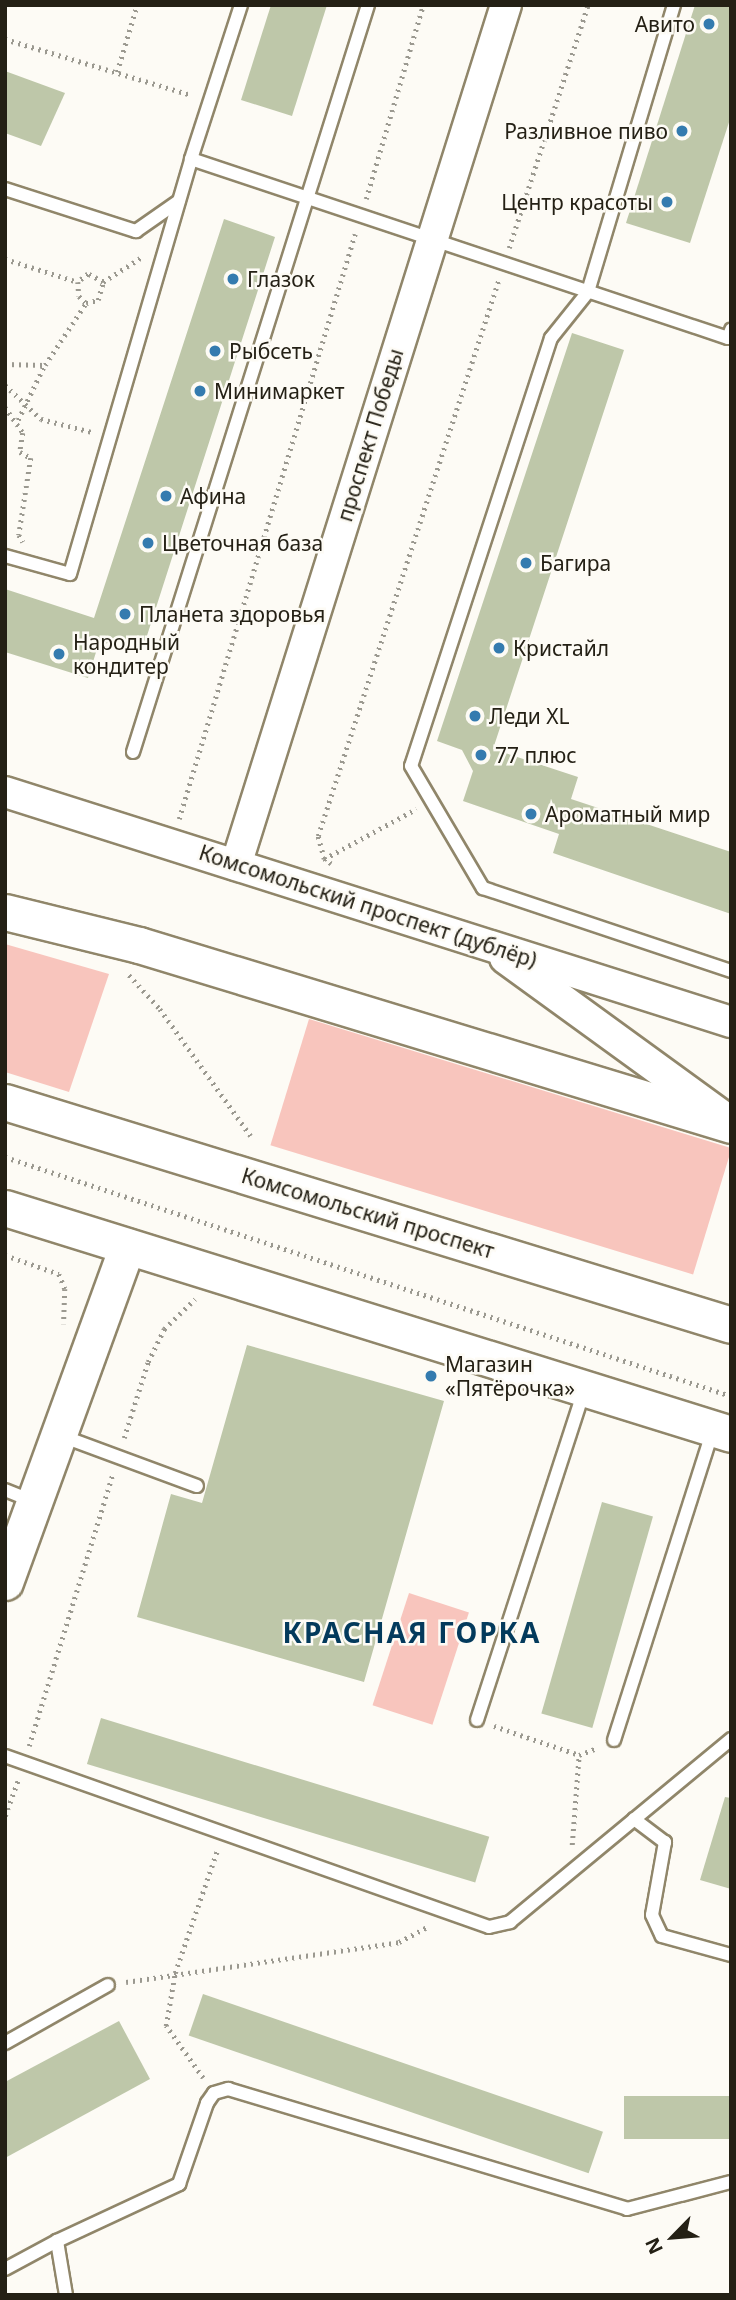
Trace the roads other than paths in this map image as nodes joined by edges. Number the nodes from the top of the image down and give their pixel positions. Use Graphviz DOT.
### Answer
graph roads {
  1 [pos="240,5"];
  2 [pos="368,5"];
  3 [pos="506,5"];
  4 [pos="674,5"];
  5 [pos="191,159"];
  6 [pos="5,189"];
  7 [pos="308,199"];
  8 [pos="178,201"];
  9 [pos="430,240"];
  10 [pos="588,292"];
  11 [pos="731,330"];
  12 [pos="5,556"];
  13 [pos="133,752"];
  14 [pos="5,792"];
  15 [pos="5,804"];
  16 [pos="51,807"];
  17 [pos="236,865"];
  18 [pos="5,912"];
  19 [pos="484,943"];
  20 [pos="731,971"];
  21 [pos="731,1022"];
  22 [pos="5,1102"];
  23 [pos="731,1124"];
  24 [pos="5,1208"];
  25 [pos="127,1247"];
  26 [pos="731,1325"];
  27 [pos="584,1390"];
  28 [pos="722,1432"];
  29 [pos="58,1435"];
  30 [pos="197,1486"];
  31 [pos="19,1496"];
  32 [pos="5,1582"];
  33 [pos="477,1720"];
  34 [pos="614,1740"];
  35 [pos="731,1740"];
  36 [pos="5,1756"];
  37 [pos="634,1819"];
  38 [pos="731,1955"];
  39 [pos="108,1985"];
  40 [pos="5,2043"];
  41 [pos="731,2182"];
  42 [pos="57,2241"];
  43 [pos="5,2269"];
  44 [pos="66,2295"];
  1 -- 5 [label="lane"];
  2 -- 7 [label="lane"];
  3 -- 9 [label="street, проспект Победы"];
  4 -- 10 [label="lane"];
  5 -- 7 [label="lane"];
  5 -- 8 [label="lane"];
  6 -- 8 [label="lane"];
  7 -- 9 [label="lane"];
  7 -- 13 [label="lane"];
  8 -- 12 [label="lane"];
  9 -- 10 [label="lane"];
  9 -- 17 [label="street, проспект Победы"];
  10 -- 11 [label="lane"];
  10 -- 20 [label="lane"];
  14 -- 16 [label="street, Комсомольский проспект (дублёр)"];
  15 -- 16 [label="street"];
  16 -- 17 [label="street, Комсомольский проспект (дублёр)"];
  17 -- 19 [label="street, Комсомольский проспект (дублёр)"];
  18 -- 23 [label="main road"];
  19 -- 21 [label="street, Комсомольский проспект (дублёр)"];
  19 -- 23 [label="street"];
  22 -- 26 [label="main road, Комсомольский проспект"];
  24 -- 25 [label="main road"];
  25 -- 27 [label="main road"];
  25 -- 29 [label="main road"];
  27 -- 28 [label="main road"];
  27 -- 33 [label="lane"];
  28 -- 34 [label="lane"];
  29 -- 30 [label="lane"];
  29 -- 31 [label="main road"];
  31 -- 32 [label="main road"];
  35 -- 37 [label="lane"];
  36 -- 37 [label="lane"];
  37 -- 38 [label="lane"];
  39 -- 40 [label="lane"];
  41 -- 42 [label="lane"];
  42 -- 43 [label="lane"];
  42 -- 44 [label="lane"];
}
